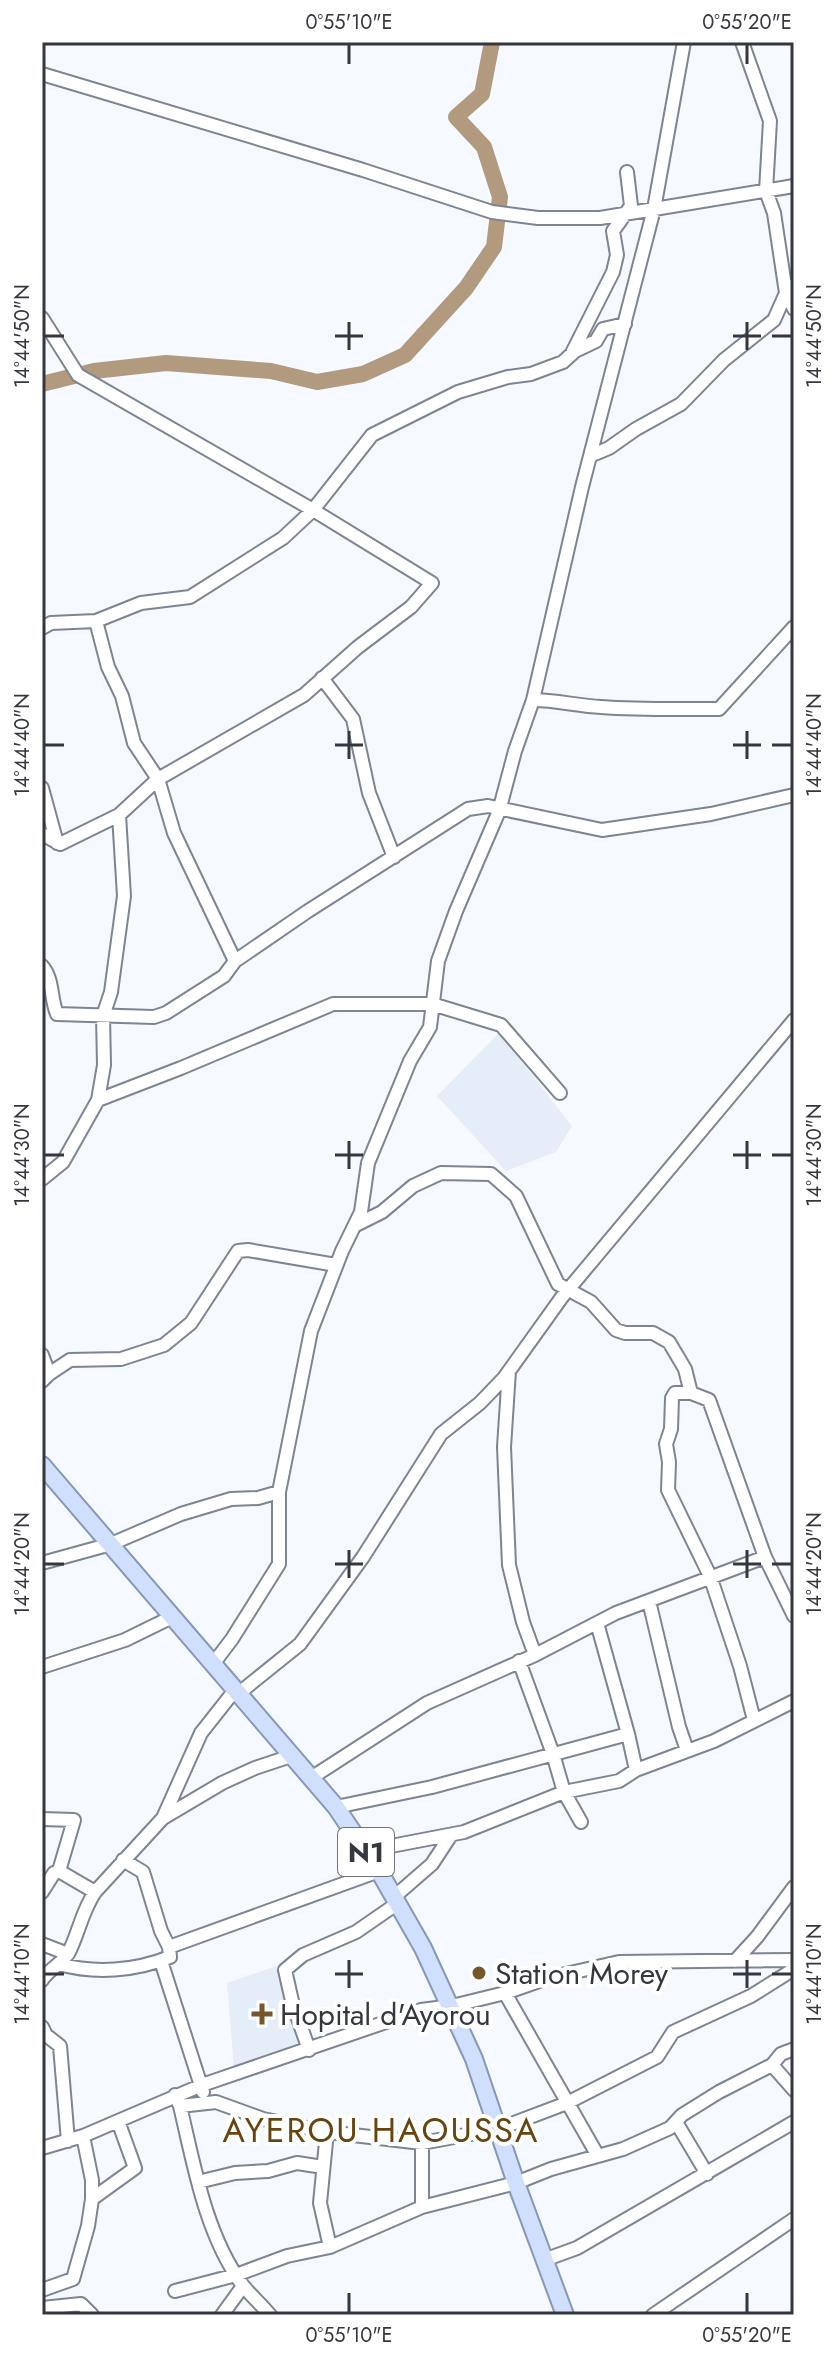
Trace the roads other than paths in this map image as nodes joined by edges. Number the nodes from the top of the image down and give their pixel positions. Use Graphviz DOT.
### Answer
graph roads {
  1 [pos="684,42"];
  2 [pos="742,42"];
  3 [pos="42,74"];
  4 [pos="627,172"];
  5 [pos="794,186"];
  6 [pos="766,191"];
  7 [pos="654,209"];
  8 [pos="626,214"];
  9 [pos="791,291"];
  10 [pos="794,309"];
  11 [pos="42,318"];
  12 [pos="625,324"];
  13 [pos="572,354"];
  14 [pos="590,456"];
  15 [pos="313,510"];
  16 [pos="96,621"];
  17 [pos="794,627"];
  18 [pos="42,628"];
  19 [pos="322,678"];
  20 [pos="533,700"];
  21 [pos="158,779"];
  22 [pos="42,788"];
  23 [pos="794,795"];
  24 [pos="499,811"];
  25 [pos="119,815"];
  26 [pos="42,834"];
  27 [pos="57,843"];
  28 [pos="394,857"];
  29 [pos="235,961"];
  30 [pos="42,966"];
  31 [pos="432,1004"];
  32 [pos="103,1016"];
  33 [pos="794,1020"];
  34 [pos="560,1093"];
  35 [pos="98,1100"];
  36 [pos="42,1179"];
  37 [pos="354,1226"];
  38 [pos="336,1265"];
  39 [pos="567,1290"];
  40 [pos="42,1355"];
  41 [pos="509,1371"];
  42 [pos="46,1377"];
  43 [pos="691,1393"];
  44 [pos="42,1465"];
  45 [pos="279,1492"];
  46 [pos="111,1544"];
  47 [pos="765,1557"];
  48 [pos="42,1563"];
  49 [pos="710,1576"];
  50 [pos="649,1601"];
  51 [pos="794,1616"];
  52 [pos="172,1617"];
  53 [pos="597,1623"];
  54 [pos="535,1655"];
  55 [pos="519,1661"];
  56 [pos="213,1664"];
  57 [pos="42,1667"];
  58 [pos="237,1692"];
  59 [pos="794,1701"];
  60 [pos="754,1720"];
  61 [pos="628,1734"];
  62 [pos="687,1750"];
  63 [pos="553,1754"];
  64 [pos="291,1756"];
  65 [pos="636,1770"];
  66 [pos="311,1778"];
  67 [pos="564,1792"];
  68 [pos="336,1807"];
  69 [pos="43,1816"];
  70 [pos="163,1818"];
  71 [pos="581,1822"];
  72 [pos="451,1835"];
  73 [pos="365,1851"];
  74 [pos="123,1860"];
  75 [pos="59,1871"];
  76 [pos="379,1871"];
  77 [pos="794,1887"];
  78 [pos="42,1892"];
  79 [pos="95,1892"];
  80 [pos="396,1900"];
  81 [pos="42,1944"];
  82 [pos="169,1947"];
  83 [pos="63,1959"];
  84 [pos="794,1960"];
  85 [pos="161,1961"];
  86 [pos="735,1961"];
  87 [pos="794,1969"];
  88 [pos="42,1980"];
  89 [pos="505,1993"];
  90 [pos="452,2006"];
  91 [pos="42,2027"];
  92 [pos="794,2049"];
  93 [pos="309,2050"];
  94 [pos="772,2065"];
  95 [pos="202,2085"];
  96 [pos="794,2090"];
  97 [pos="177,2100"];
  98 [pos="206,2103"];
  99 [pos="567,2103"];
  100 [pos="118,2121"];
  101 [pos="676,2122"];
  102 [pos="794,2122"];
  103 [pos="498,2129"];
  104 [pos="327,2132"];
  105 [pos="83,2136"];
  106 [pos="68,2141"];
  107 [pos="422,2143"];
  108 [pos="42,2148"];
  109 [pos="598,2156"];
  110 [pos="323,2167"];
  111 [pos="707,2174"];
  112 [pos="198,2182"];
  113 [pos="516,2183"];
  114 [pos="92,2199"];
  115 [pos="422,2207"];
  116 [pos="794,2219"];
  117 [pos="330,2247"];
  118 [pos="544,2260"];
  119 [pos="239,2281"];
  120 [pos="42,2290"];
  121 [pos="175,2291"];
  122 [pos="42,2308"];
  123 [pos="92,2315"];
  124 [pos="222,2315"];
  125 [pos="270,2315"];
  126 [pos="565,2315"];
  127 [pos="653,2315"];
  1 -- 7 [label="street"];
  2 -- 6 [label="street"];
  3 -- 8 [label="street"];
  4 -- 8 [label="street"];
  5 -- 6 [label="street"];
  6 -- 7 [label="street"];
  6 -- 9 [label="street"];
  7 -- 8 [label="street"];
  7 -- 12 [label="street"];
  8 -- 13 [label="street"];
  9 -- 10 [label="street"];
  9 -- 14 [label="street"];
  11 -- 15 [label="street"];
  12 -- 13 [label="street"];
  12 -- 14 [label="street"];
  13 -- 15 [label="street"];
  14 -- 20 [label="street"];
  15 -- 16 [label="street"];
  15 -- 19 [label="street"];
  16 -- 18 [label="street"];
  16 -- 21 [label="street"];
  17 -- 20 [label="street"];
  19 -- 21 [label="street"];
  19 -- 28 [label="street"];
  20 -- 24 [label="street"];
  21 -- 25 [label="street"];
  21 -- 29 [label="street"];
  22 -- 27 [label="street"];
  23 -- 24 [label="street"];
  24 -- 28 [label="street"];
  24 -- 31 [label="street"];
  25 -- 27 [label="street"];
  25 -- 32 [label="street"];
  26 -- 27 [label="street"];
  28 -- 29 [label="street"];
  29 -- 32 [label="street"];
  30 -- 32 [label="street"];
  31 -- 34 [label="street"];
  31 -- 35 [label="street"];
  31 -- 37 [label="street"];
  32 -- 35 [label="street"];
  33 -- 39 [label="street"];
  35 -- 36 [label="street"];
  37 -- 38 [label="street"];
  37 -- 39 [label="street"];
  38 -- 42 [label="street"];
  38 -- 45 [label="street"];
  39 -- 41 [label="street"];
  39 -- 43 [label="street"];
  40 -- 42 [label="street"];
  41 -- 54 [label="street"];
  41 -- 58 [label="street"];
  43 -- 47 [label="street"];
  43 -- 49 [label="street"];
  44 -- 46 [label="main road, N1"];
  45 -- 46 [label="street"];
  45 -- 56 [label="street"];
  46 -- 48 [label="street"];
  46 -- 52 [label="main road, N1"];
  47 -- 49 [label="street"];
  47 -- 51 [label="street"];
  49 -- 50 [label="street"];
  49 -- 60 [label="street"];
  50 -- 53 [label="street"];
  50 -- 62 [label="street"];
  52 -- 56 [label="main road, N1"];
  52 -- 57 [label="street"];
  53 -- 54 [label="street"];
  53 -- 61 [label="street"];
  54 -- 55 [label="street"];
  55 -- 63 [label="street"];
  55 -- 66 [label="street"];
  56 -- 58 [label="main road, N1"];
  58 -- 64 [label="main road, N1"];
  58 -- 70 [label="street"];
  59 -- 60 [label="street"];
  60 -- 62 [label="street"];
  61 -- 63 [label="street"];
  61 -- 65 [label="street"];
  62 -- 65 [label="street"];
  63 -- 67 [label="street"];
  63 -- 68 [label="street"];
  64 -- 66 [label="main road, N1"];
  64 -- 70 [label="street"];
  65 -- 67 [label="street"];
  66 -- 68 [label="main road, N1"];
  67 -- 71 [label="street"];
  67 -- 72 [label="street"];
  68 -- 73 [label="main road, N1"];
  69 -- 75 [label="street"];
  70 -- 74 [label="street"];
  72 -- 73 [label="street"];
  72 -- 80 [label="street"];
  73 -- 76 [label="main road, N1"];
  74 -- 79 [label="street"];
  74 -- 82 [label="street"];
  75 -- 78 [label="street"];
  75 -- 79 [label="street"];
  76 -- 80 [label="main road, N1"];
  76 -- 82 [label="street"];
  77 -- 86 [label="street"];
  79 -- 83 [label="street"];
  80 -- 90 [label="main road, N1"];
  80 -- 93 [label="street"];
  81 -- 83 [label="street"];
  82 -- 85 [label="street"];
  83 -- 85 [label="street"];
  83 -- 88 [label="street"];
  84 -- 86 [label="street"];
  85 -- 95 [label="street"];
  86 -- 89 [label="street"];
  87 -- 99 [label="street"];
  89 -- 90 [label="street"];
  89 -- 99 [label="street"];
  90 -- 93 [label="street"];
  90 -- 103 [label="main road, N1"];
  91 -- 106 [label="street"];
  92 -- 94 [label="street"];
  93 -- 95 [label="street"];
  94 -- 96 [label="street"];
  94 -- 101 [label="street"];
  95 -- 97 [label="street"];
  95 -- 98 [label="street"];
  97 -- 98 [label="street"];
  97 -- 100 [label="street"];
  97 -- 112 [label="street"];
  98 -- 104 [label="street"];
  99 -- 103 [label="street"];
  99 -- 109 [label="street"];
  100 -- 105 [label="street"];
  100 -- 114 [label="street"];
  101 -- 109 [label="street"];
  101 -- 111 [label="street"];
  102 -- 111 [label="street"];
  103 -- 107 [label="street"];
  103 -- 113 [label="main road, N1"];
  104 -- 107 [label="street"];
  104 -- 110 [label="street"];
  105 -- 106 [label="street"];
  105 -- 114 [label="street"];
  106 -- 108 [label="street"];
  107 -- 115 [label="street"];
  109 -- 113 [label="street"];
  110 -- 112 [label="street"];
  110 -- 117 [label="street"];
  111 -- 118 [label="street"];
  112 -- 119 [label="street"];
  113 -- 115 [label="street"];
  113 -- 118 [label="main road, N1"];
  114 -- 120 [label="street"];
  115 -- 117 [label="street"];
  116 -- 127 [label="street"];
  117 -- 119 [label="street"];
  118 -- 126 [label="main road, N1"];
  119 -- 121 [label="street"];
  119 -- 124 [label="street"];
  119 -- 125 [label="street"];
  122 -- 123 [label="street"];
}
